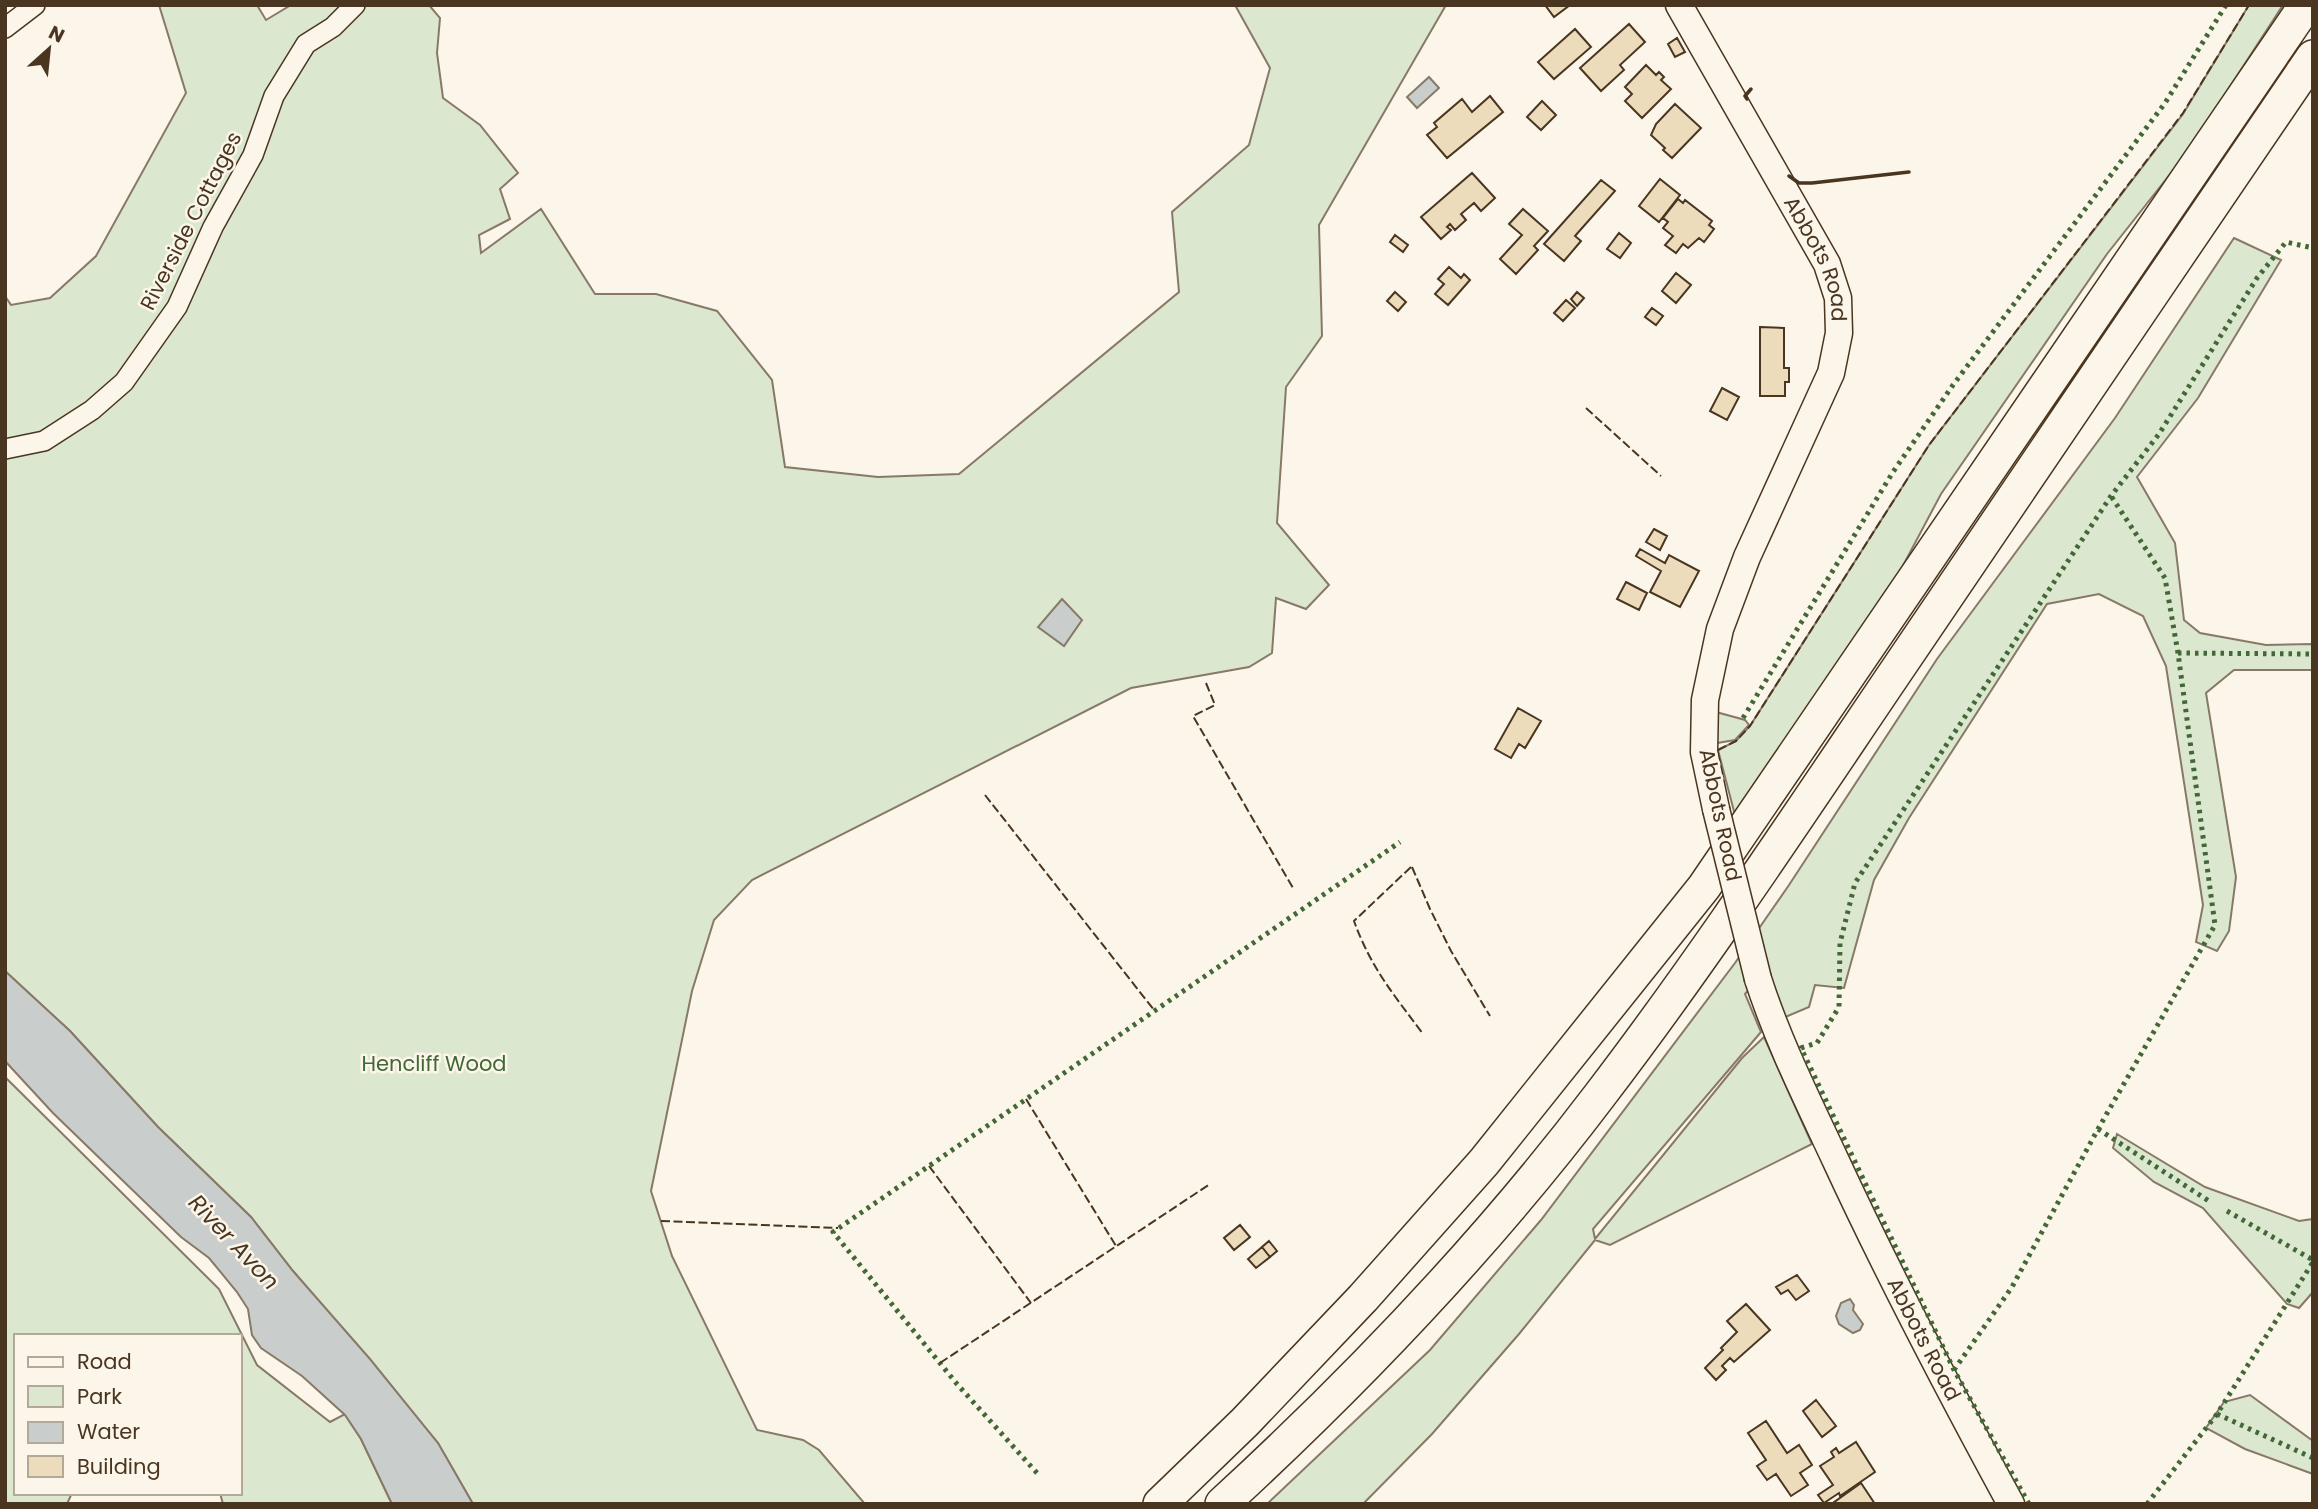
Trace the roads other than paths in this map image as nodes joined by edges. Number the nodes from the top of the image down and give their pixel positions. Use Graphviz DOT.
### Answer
graph roads {
  1 [pos="35,5"];
  2 [pos="355,5"];
  3 [pos="1679,5"];
  4 [pos="2306,5"];
  5 [pos="5,28"];
  6 [pos="2313,57"];
  7 [pos="5,449"];
  8 [pos="1160,1504"];
  9 [pos="1222,1504"];
  10 [pos="2011,1504"];
  1 -- 5 [label="street"];
  2 -- 7 [label="street, Riverside Cottages"];
  3 -- 10 [label="street, Abbots Road, bridge"];
  4 -- 8 [label="highway"];
  6 -- 9 [label="highway"];
}
